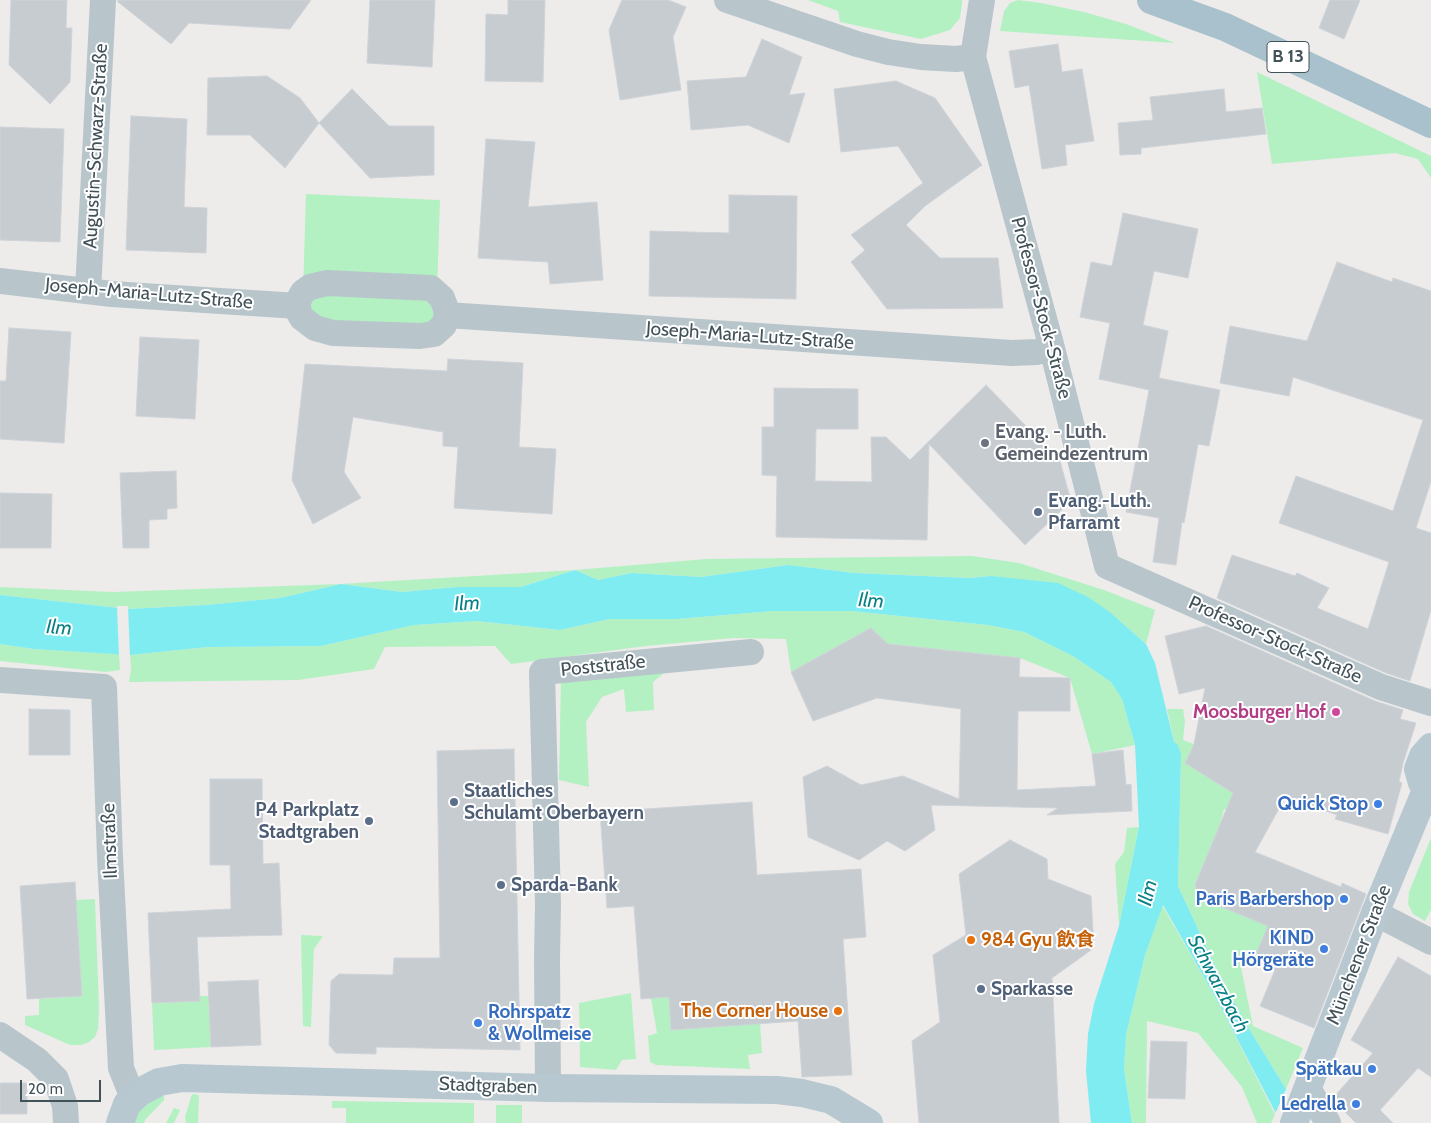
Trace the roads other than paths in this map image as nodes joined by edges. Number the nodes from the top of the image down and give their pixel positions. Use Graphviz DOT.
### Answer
graph roads {
  1 [pos="104,0"];
  2 [pos="727,0"];
  3 [pos="982,0"];
  4 [pos="1151,0"];
  5 [pos="973,57"];
  6 [pos="1431,124"];
  7 [pos="0,280"];
  8 [pos="88,291"];
  9 [pos="298,306"];
  10 [pos="447,315"];
  11 [pos="1052,348"];
  12 [pos="751,652"];
  13 [pos="0,680"];
  14 [pos="1431,702"];
  15 [pos="1431,747"];
  16 [pos="1429,790"];
  17 [pos="1375,913"];
  18 [pos="1431,942"];
  19 [pos="0,1035"];
  20 [pos="548,1088"];
  21 [pos="133,1098"];
  22 [pos="1301,1106"];
  23 [pos="66,1123"];
  24 [pos="120,1123"];
  25 [pos="869,1123"];
  26 [pos="1328,1123"];
  1 -- 8 [label="street, Augustin-Schwarz-Straße"];
  2 -- 5 [label="street"];
  3 -- 5 [label="street, Professor-Stock-Straße"];
  4 -- 6 [label="main road, B 13"];
  5 -- 11 [label="street, Professor-Stock-Straße"];
  7 -- 8 [label="street, Joseph-Maria-Lutz-Straße"];
  8 -- 9 [label="street, Joseph-Maria-Lutz-Straße"];
  9 -- 10 [label="street"];
  9 -- 10 [label="street"];
  10 -- 11 [label="street, Joseph-Maria-Lutz-Straße"];
  11 -- 14 [label="street, Professor-Stock-Straße"];
  12 -- 20 [label="street, Poststraße"];
  13 -- 21 [label="street, Ilmstraße"];
  15 -- 16 [label="street, Münchener Straße"];
  16 -- 17 [label="street, Münchener Straße"];
  17 -- 18 [label="street"];
  17 -- 22 [label="street, Münchener Straße"];
  19 -- 23 [label="street"];
  20 -- 21 [label="street, Stadtgraben"];
  20 -- 25 [label="street, Stadtgraben"];
  21 -- 24 [label="street, Stadtgraben"];
  22 -- 26 [label="street"];
}
